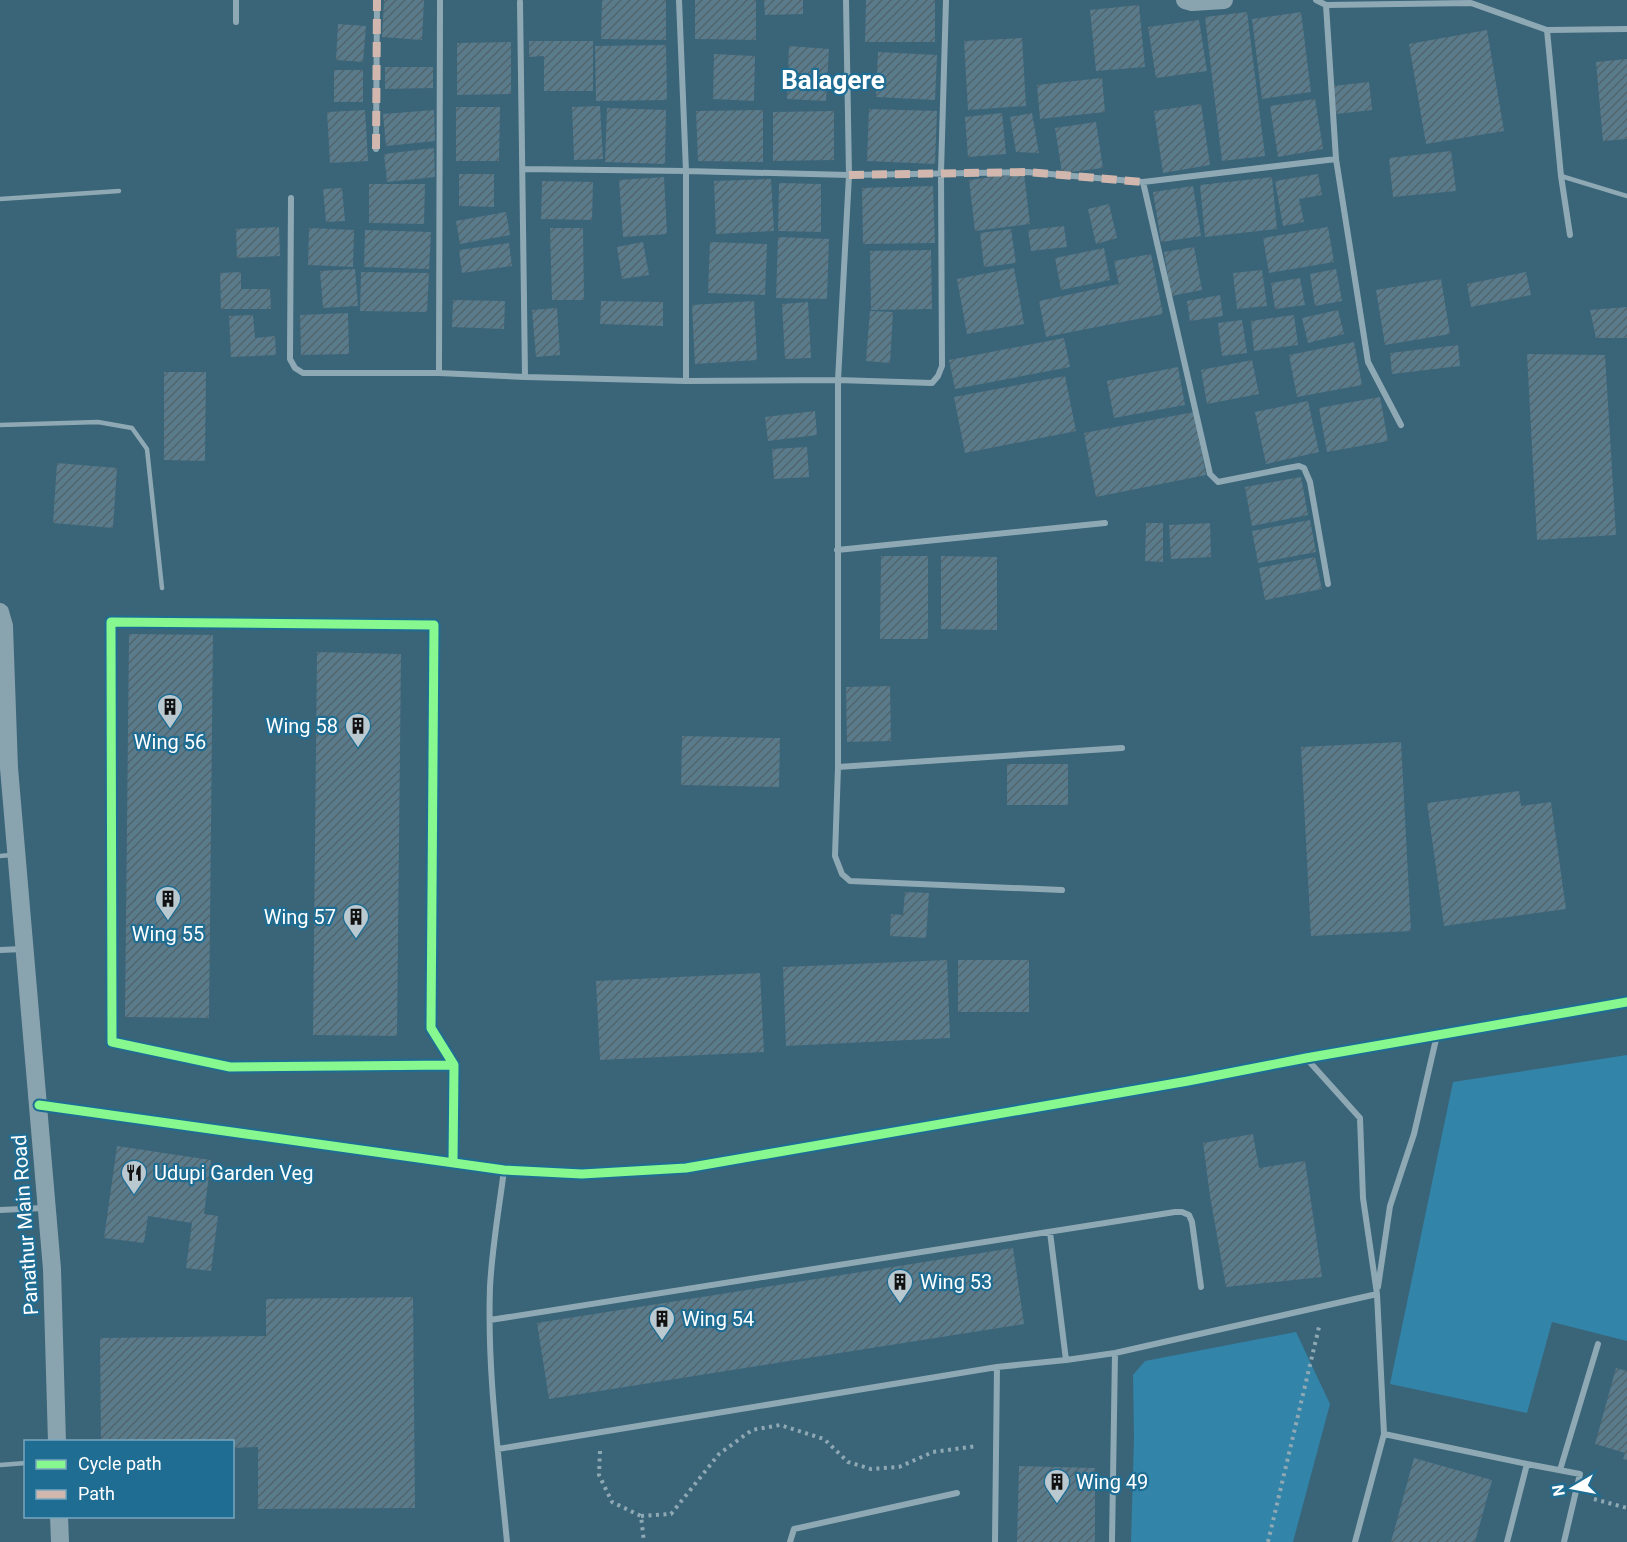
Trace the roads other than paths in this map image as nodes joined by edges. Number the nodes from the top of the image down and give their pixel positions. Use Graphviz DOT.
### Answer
graph roads {
  1 [pos="236,0"];
  2 [pos="377,0"];
  3 [pos="440,0"];
  4 [pos="679,0"];
  5 [pos="846,0"];
  6 [pos="946,0"];
  7 [pos="1224,0"];
  8 [pos="1316,0"];
  9 [pos="1190,1"];
  10 [pos="520,2"];
  11 [pos="1326,4"];
  12 [pos="236,22"];
  13 [pos="1627,29"];
  14 [pos="1547,30"];
  15 [pos="376,150"];
  16 [pos="1336,159"];
  17 [pos="523,169"];
  18 [pos="686,171"];
  19 [pos="941,172"];
  20 [pos="849,175"];
  21 [pos="1561,176"];
  22 [pos="1143,182"];
  23 [pos="119,191"];
  24 [pos="1627,196"];
  25 [pos="291,198"];
  26 [pos="0,199"];
  27 [pos="1570,235"];
  28 [pos="439,373"];
  29 [pos="525,377"];
  30 [pos="838,380"];
  31 [pos="686,381"];
  32 [pos="0,424"];
  33 [pos="1401,425"];
  34 [pos="1105,523"];
  35 [pos="837,550"];
  36 [pos="1328,584"];
  37 [pos="162,588"];
  38 [pos="0,612"];
  39 [pos="1122,748"];
  40 [pos="838,767"];
  41 [pos="5,768"];
  42 [pos="8,855"];
  43 [pos="1062,890"];
  44 [pos="25,949"];
  45 [pos="0,950"];
  46 [pos="1627,1002"];
  47 [pos="1437,1035"];
  48 [pos="1306,1058"];
  49 [pos="454,1065"];
  50 [pos="39,1105"];
  51 [pos="453,1162"];
  52 [pos="504,1170"];
  53 [pos="48,1208"];
  54 [pos="0,1210"];
  55 [pos="1050,1232"];
  56 [pos="1201,1287"];
  57 [pos="1377,1294"];
  58 [pos="490,1320"];
  59 [pos="1598,1344"];
  60 [pos="1115,1353"];
  61 [pos="1066,1360"];
  62 [pos="997,1366"];
  63 [pos="1384,1434"];
  64 [pos="57,1440"];
  65 [pos="498,1449"];
  66 [pos="24,1463"];
  67 [pos="1527,1464"];
  68 [pos="0,1465"];
  69 [pos="1560,1470"];
  70 [pos="957,1493"];
  71 [pos="59,1518"];
  72 [pos="60,1542"];
  73 [pos="507,1542"];
  74 [pos="790,1542"];
  75 [pos="995,1542"];
  76 [pos="1112,1542"];
  77 [pos="1355,1542"];
  78 [pos="1507,1542"];
  79 [pos="1564,1542"];
  1 -- 12 [label="street"];
  2 -- 15 [label="street"];
  3 -- 28 [label="street"];
  4 -- 18 [label="street"];
  5 -- 20 [label="street"];
  6 -- 19 [label="street"];
  7 -- 9 [label="street"];
  8 -- 11 [label="street"];
  10 -- 17 [label="street"];
  11 -- 14 [label="street"];
  11 -- 16 [label="street"];
  13 -- 14 [label="street"];
  14 -- 21 [label="street"];
  16 -- 22 [label="street"];
  16 -- 33 [label="street"];
  17 -- 18 [label="street"];
  17 -- 29 [label="street"];
  18 -- 20 [label="street"];
  18 -- 31 [label="street"];
  19 -- 20 [label="street"];
  19 -- 22 [label="street"];
  19 -- 30 [label="street"];
  20 -- 30 [label="street"];
  21 -- 24 [label="lane"];
  21 -- 27 [label="street"];
  22 -- 36 [label="street"];
  23 -- 26 [label="lane"];
  25 -- 28 [label="street"];
  28 -- 29 [label="street"];
  29 -- 31 [label="street"];
  30 -- 31 [label="street"];
  30 -- 35 [label="street"];
  32 -- 37 [label="lane"];
  34 -- 35 [label="street"];
  35 -- 40 [label="street"];
  38 -- 41 [label="street, Panathur Main Road"];
  39 -- 40 [label="street"];
  40 -- 43 [label="street"];
  41 -- 42 [label="street, Panathur Main Road"];
  42 -- 44 [label="street, Panathur Main Road"];
  44 -- 45 [label="street"];
  44 -- 50 [label="street, Panathur Main Road"];
  46 -- 47 [label="street"];
  47 -- 48 [label="street"];
  47 -- 57 [label="street"];
  48 -- 52 [label="street"];
  48 -- 57 [label="street"];
  49 -- 49 [label="street"];
  49 -- 51 [label="street"];
  50 -- 51 [label="street"];
  50 -- 53 [label="street, Panathur Main Road"];
  51 -- 52 [label="street"];
  52 -- 58 [label="street"];
  53 -- 54 [label="street"];
  53 -- 64 [label="street, Panathur Main Road"];
  55 -- 56 [label="street"];
  55 -- 58 [label="street"];
  55 -- 61 [label="street"];
  57 -- 60 [label="street"];
  57 -- 63 [label="street"];
  58 -- 65 [label="street"];
  59 -- 69 [label="street"];
  60 -- 61 [label="street"];
  60 -- 76 [label="street"];
  61 -- 62 [label="street"];
  62 -- 65 [label="street"];
  62 -- 75 [label="street"];
  63 -- 67 [label="street"];
  63 -- 77 [label="street"];
  65 -- 73 [label="street"];
  66 -- 68 [label="lane"];
  67 -- 69 [label="street"];
  67 -- 78 [label="street"];
  69 -- 79 [label="street"];
  70 -- 74 [label="street"];
  71 -- 72 [label="street"];
}
